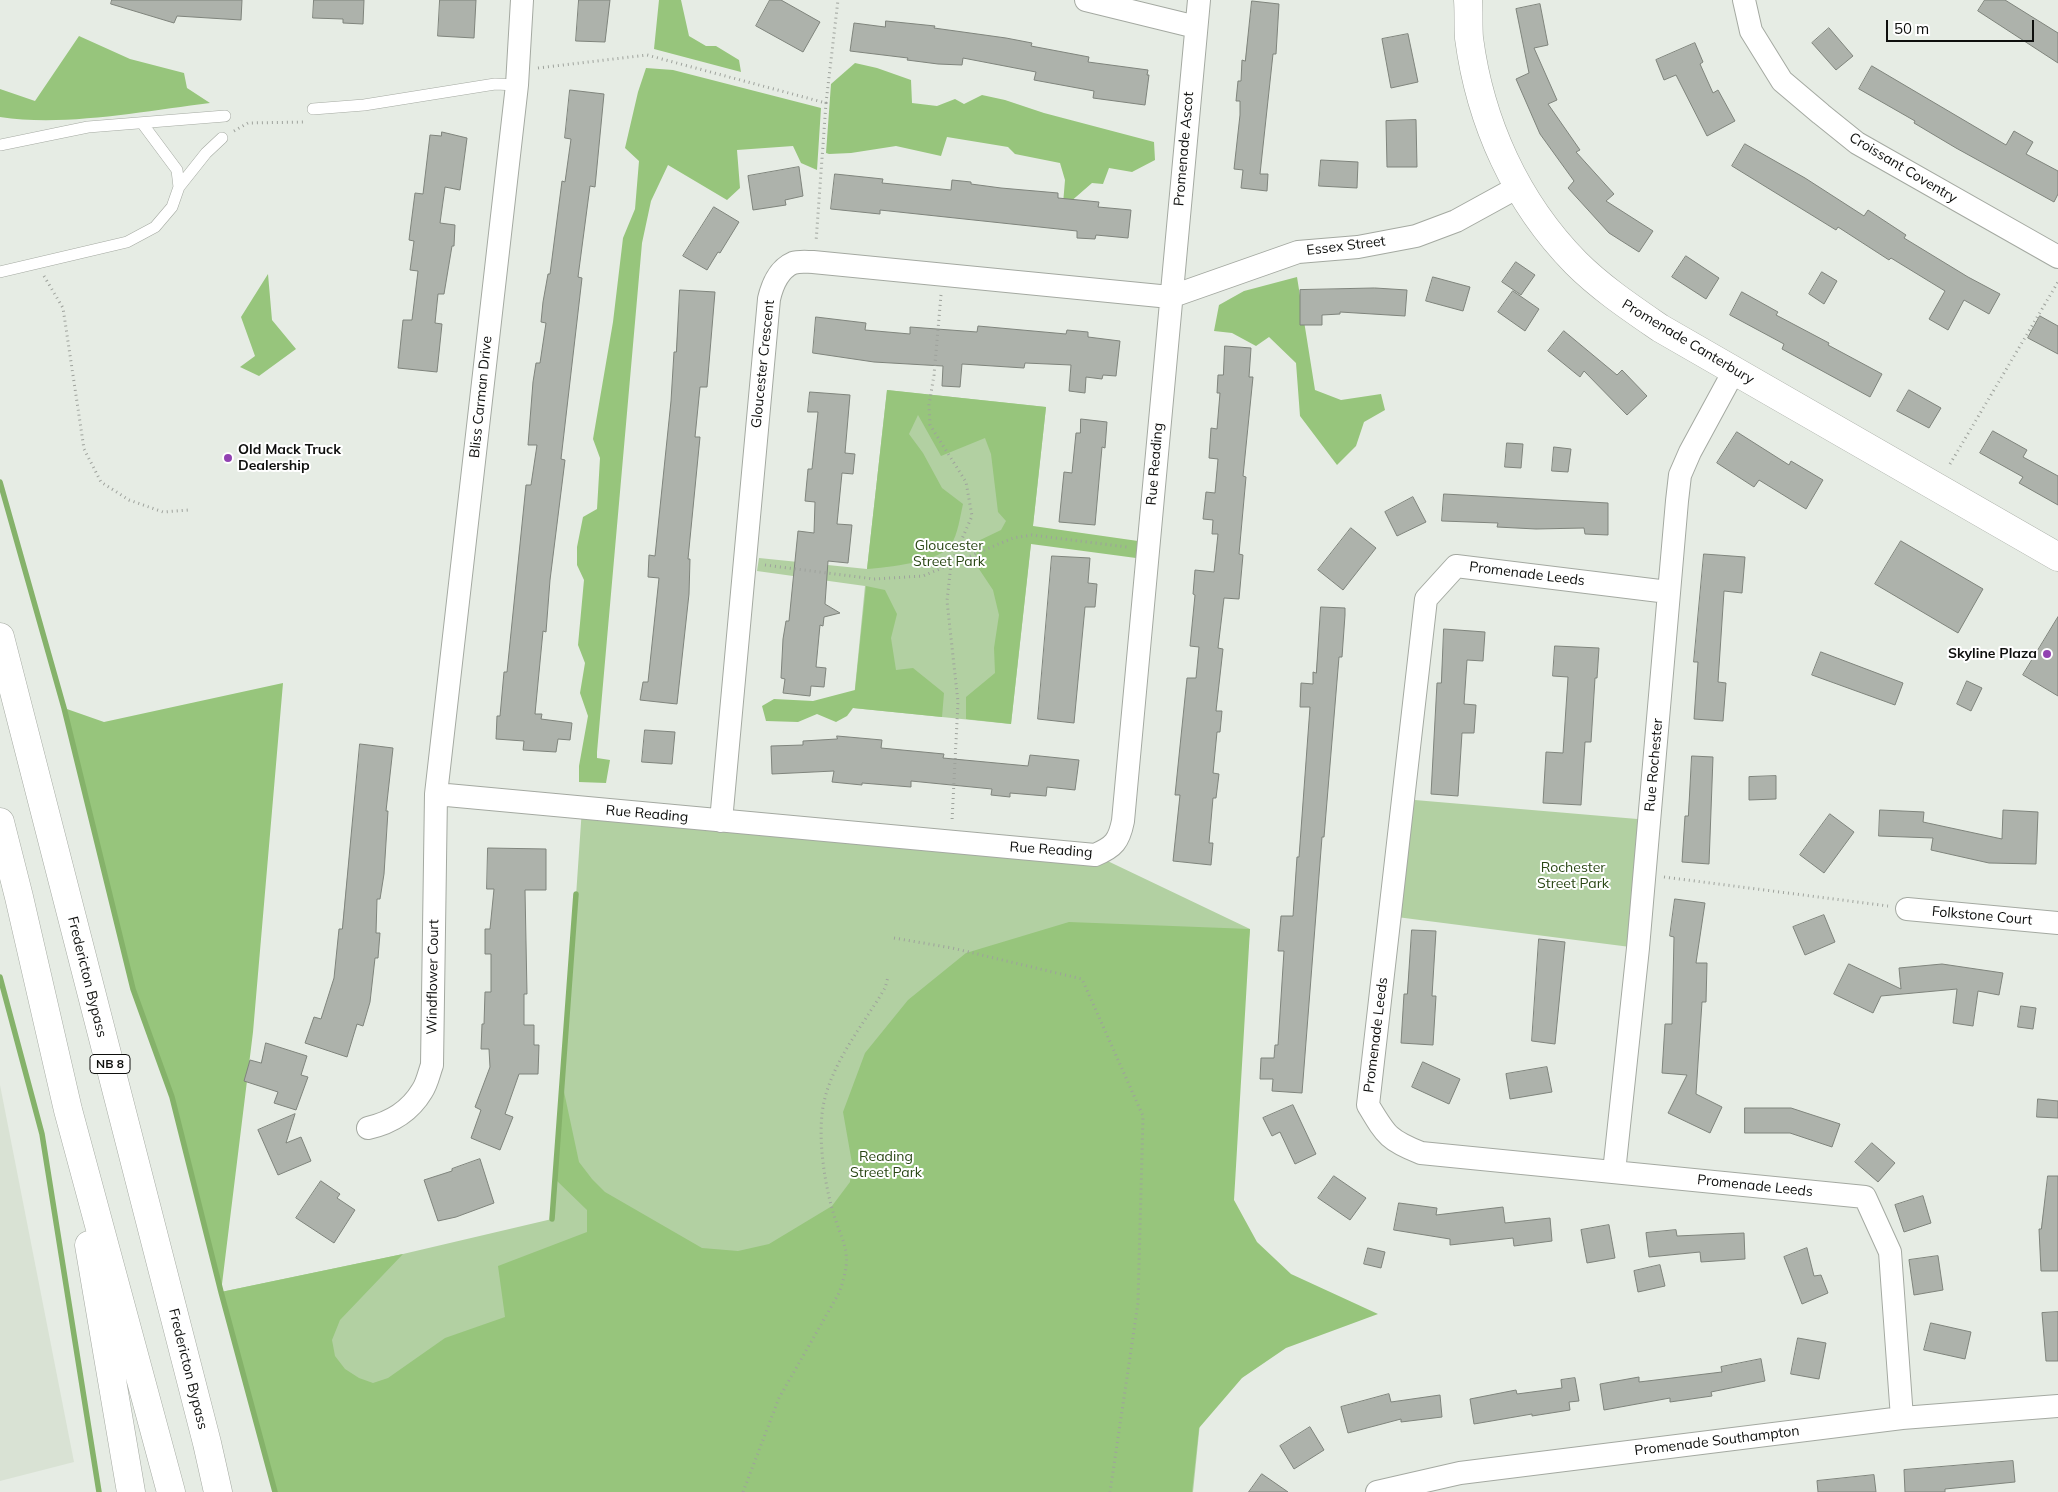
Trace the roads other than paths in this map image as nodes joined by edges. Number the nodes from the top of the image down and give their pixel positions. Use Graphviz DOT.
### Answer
graph roads {
  1 [pos="522,0"];
  2 [pos="1086,0"];
  3 [pos="1199,0"];
  4 [pos="1468,0"];
  5 [pos="1744,0"];
  6 [pos="1196,27"];
  7 [pos="517,78"];
  8 [pos="313,109"];
  9 [pos="225,116"];
  10 [pos="142,123"];
  11 [pos="222,138"];
  12 [pos="0,145"];
  13 [pos="179,187"];
  14 [pos="1518,187"];
  15 [pos="2058,257"];
  16 [pos="0,272"];
  17 [pos="1170,297"];
  18 [pos="1734,371"];
  19 [pos="2058,557"];
  20 [pos="1668,592"];
  21 [pos="0,636"];
  22 [pos="436,794"];
  23 [pos="720,821"];
  24 [pos="0,822"];
  25 [pos="1907,909"];
  26 [pos="2058,923"];
  27 [pos="68,1110"];
  28 [pos="368,1128"];
  29 [pos="1614,1172"];
  30 [pos="2058,1406"];
  31 [pos="1902,1418"];
  32 [pos="132,1492"];
  33 [pos="171,1492"];
  34 [pos="218,1492"];
  35 [pos="1378,1492"];
  1 -- 7 [label="street, Bliss Carman Drive"];
  2 -- 6 [label="street"];
  3 -- 6 [label="street, Promenade Ascot"];
  4 -- 14 [label="main road, Promenade Canterbury"];
  5 -- 15 [label="street, Croissant Coventry"];
  6 -- 17 [label="street, Promenade Ascot"];
  7 -- 8 [label="lane"];
  7 -- 22 [label="street, Bliss Carman Drive"];
  9 -- 10 [label="lane"];
  10 -- 12 [label="lane"];
  10 -- 13 [label="lane"];
  11 -- 13 [label="lane"];
  13 -- 16 [label="lane"];
  14 -- 17 [label="street, Essex Street"];
  14 -- 18 [label="main road, Promenade Canterbury"];
  17 -- 23 [label="street, Gloucester Crescent"];
  17 -- 23 [label="street, Rue Reading"];
  18 -- 19 [label="main road, Promenade Canterbury"];
  18 -- 20 [label="street, Rue Rochester"];
  20 -- 29 [label="street, Rue Rochester"];
  20 -- 29 [label="street, Promenade Leeds"];
  21 -- 34 [label="main road, Fredericton Bypass / NB 8"];
  22 -- 23 [label="street, Rue Reading"];
  22 -- 28 [label="street, Windflower Court"];
  24 -- 27 [label="main road"];
  25 -- 26 [label="street, Folkstone Court"];
  27 -- 32 [label="main road"];
  27 -- 33 [label="main road"];
  29 -- 31 [label="street, Promenade Leeds"];
  30 -- 31 [label="street, Promenade Southampton"];
  31 -- 35 [label="street, Promenade Southampton"];
}
